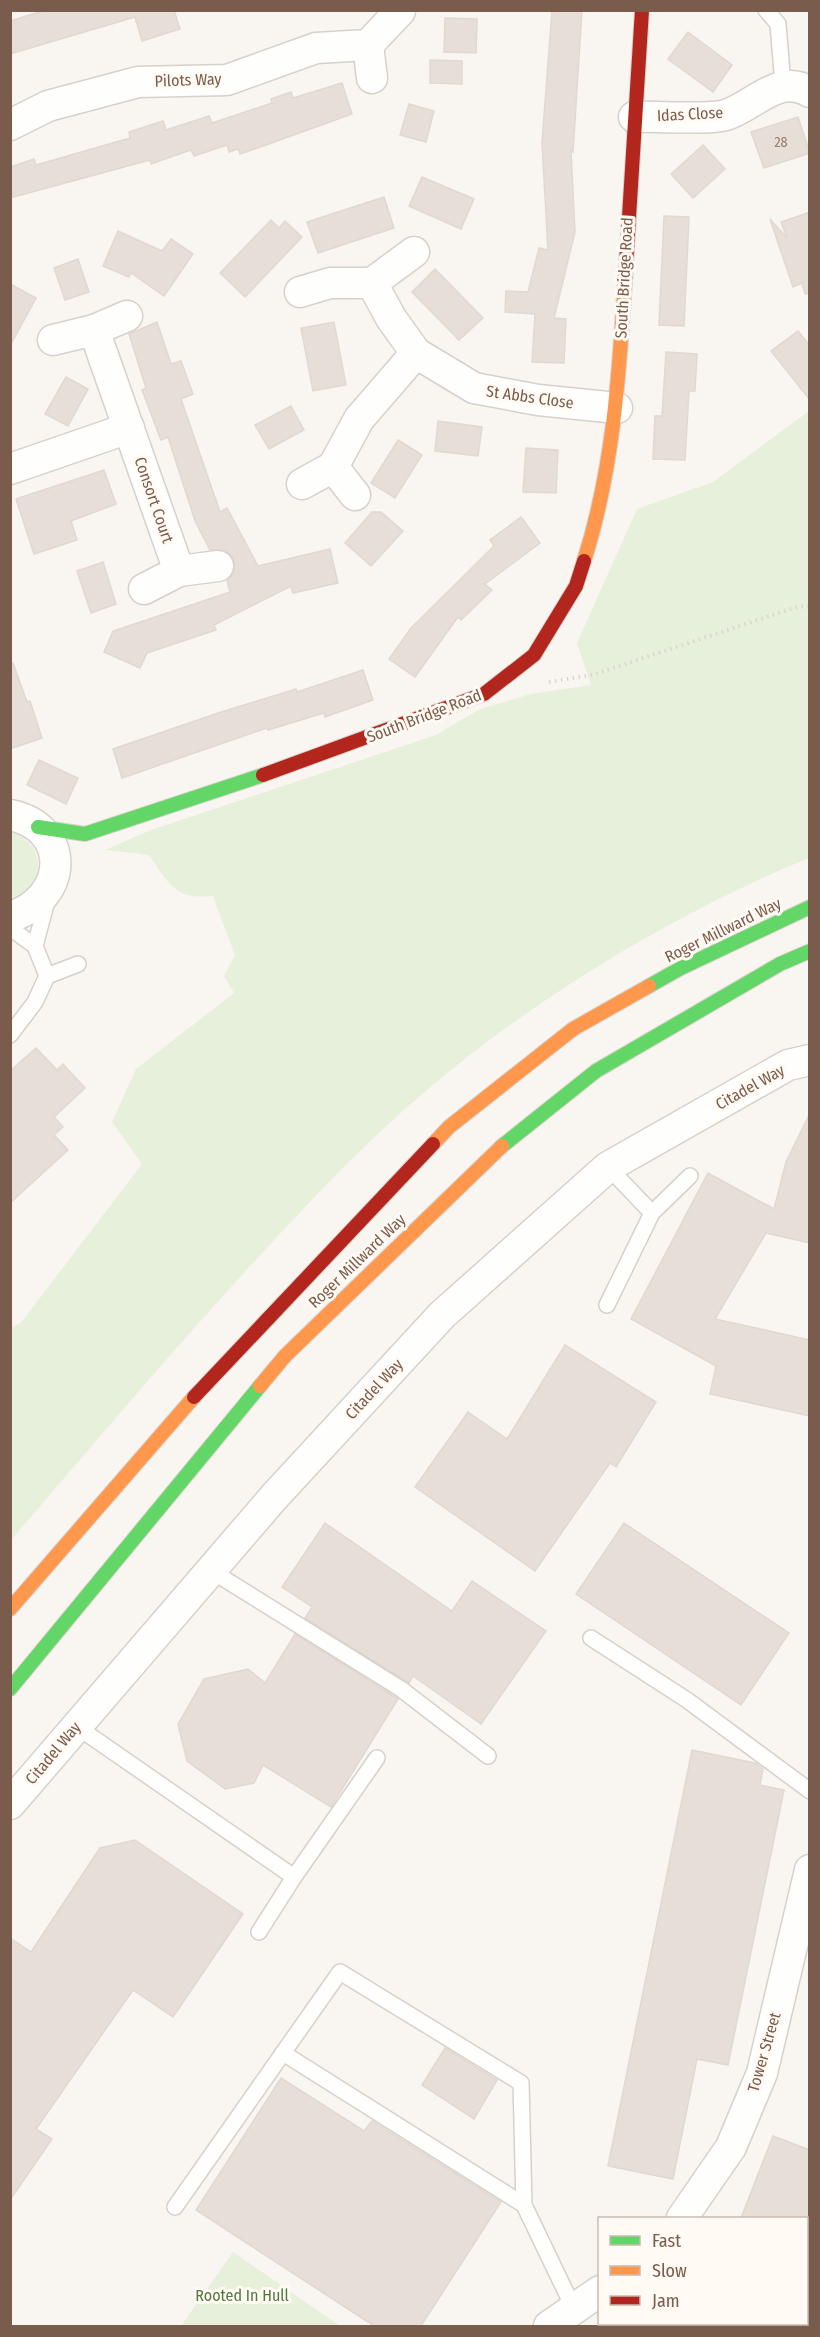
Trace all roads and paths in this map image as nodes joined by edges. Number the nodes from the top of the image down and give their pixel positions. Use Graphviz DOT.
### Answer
graph roads {
  1 [pos="642,10"];
  2 [pos="766,10"];
  3 [pos="400,11"];
  4 [pos="368,45"];
  5 [pos="372,78"];
  6 [pos="796,89"];
  7 [pos="634,117"];
  8 [pos="10,125"];
  9 [pos="414,252"];
  10 [pos="372,283"];
  11 [pos="300,291"];
  12 [pos="127,316"];
  13 [pos="94,330"];
  14 [pos="53,340"];
  15 [pos="416,353"];
  16 [pos="617,408"];
  17 [pos="129,428"];
  18 [pos="333,466"];
  19 [pos="10,469"];
  20 [pos="302,484"];
  21 [pos="355,495"];
  22 [pos="218,566"];
  23 [pos="179,571"];
  24 [pos="144,589"];
  25 [pos="810,606"];
  26 [pos="538,684"];
  27 [pos="20,817"];
  28 [pos="85,834"];
  29 [pos="53,880"];
  30 [pos="810,907"];
  31 [pos="10,917"];
  32 [pos="10,928"];
  33 [pos="35,946"];
  34 [pos="810,951"];
  35 [pos="78,964"];
  36 [pos="47,976"];
  37 [pos="10,1035"];
  38 [pos="810,1060"];
  39 [pos="608,1167"];
  40 [pos="690,1176"];
  41 [pos="652,1214"];
  42 [pos="607,1305"];
  43 [pos="210,1570"];
  44 [pos="10,1609"];
  45 [pos="591,1638"];
  46 [pos="10,1689"];
  47 [pos="76,1726"];
  48 [pos="488,1756"];
  49 [pos="377,1758"];
  50 [pos="810,1791"];
  51 [pos="10,1804"];
  52 [pos="810,1870"];
  53 [pos="294,1877"];
  54 [pos="259,1932"];
  55 [pos="284,2053"];
  56 [pos="524,2205"];
  57 [pos="175,2206"];
  58 [pos="683,2217"];
  59 [pos="598,2292"];
  60 [pos="574,2309"];
  61 [pos="549,2326"];
  1 -- 7 [label="main road, South Bridge Road"];
  2 -- 6 [label="lane"];
  3 -- 4 [label="street"];
  4 -- 5 [label="street"];
  4 -- 8 [label="street, Pilots Way"];
  6 -- 7 [label="street, Idas Close"];
  7 -- 16 [label="main road, South Bridge Road"];
  9 -- 10 [label="street"];
  10 -- 11 [label="street"];
  10 -- 15 [label="street, St Abbs Close"];
  12 -- 13 [label="street"];
  13 -- 14 [label="street"];
  13 -- 17 [label="street, Consort Court"];
  15 -- 16 [label="street, St Abbs Close"];
  15 -- 18 [label="street"];
  16 -- 28 [label="main road, South Bridge Road"];
  17 -- 19 [label="street"];
  17 -- 23 [label="street, Consort Court"];
  18 -- 20 [label="street"];
  18 -- 21 [label="street"];
  22 -- 23 [label="street"];
  23 -- 24 [label="street"];
  25 -- 26 [label="path"];
  27 -- 28 [label="main road, South Bridge Road"];
  27 -- 29 [label="street"];
  28 -- 29 [label="street"];
  29 -- 31 [label="street"];
  29 -- 33 [label="lane"];
  30 -- 44 [label="main road, Roger Millward Way"];
  32 -- 33 [label="lane"];
  33 -- 36 [label="lane"];
  34 -- 46 [label="main road, Roger Millward Way"];
  35 -- 36 [label="lane"];
  36 -- 37 [label="lane"];
  38 -- 39 [label="street, Citadel Way"];
  39 -- 41 [label="lane"];
  39 -- 43 [label="street, Citadel Way"];
  40 -- 41 [label="lane"];
  41 -- 42 [label="lane"];
  43 -- 47 [label="street, Citadel Way"];
  43 -- 48 [label="lane"];
  45 -- 50 [label="lane"];
  47 -- 51 [label="street, Citadel Way"];
  47 -- 53 [label="lane"];
  49 -- 53 [label="lane"];
  52 -- 58 [label="street, Tower Street"];
  53 -- 54 [label="lane"];
  55 -- 56 [label="lane"];
  55 -- 56 [label="lane"];
  55 -- 57 [label="lane"];
  56 -- 60 [label="lane"];
  59 -- 60 [label="street"];
  60 -- 61 [label="street"];
}
